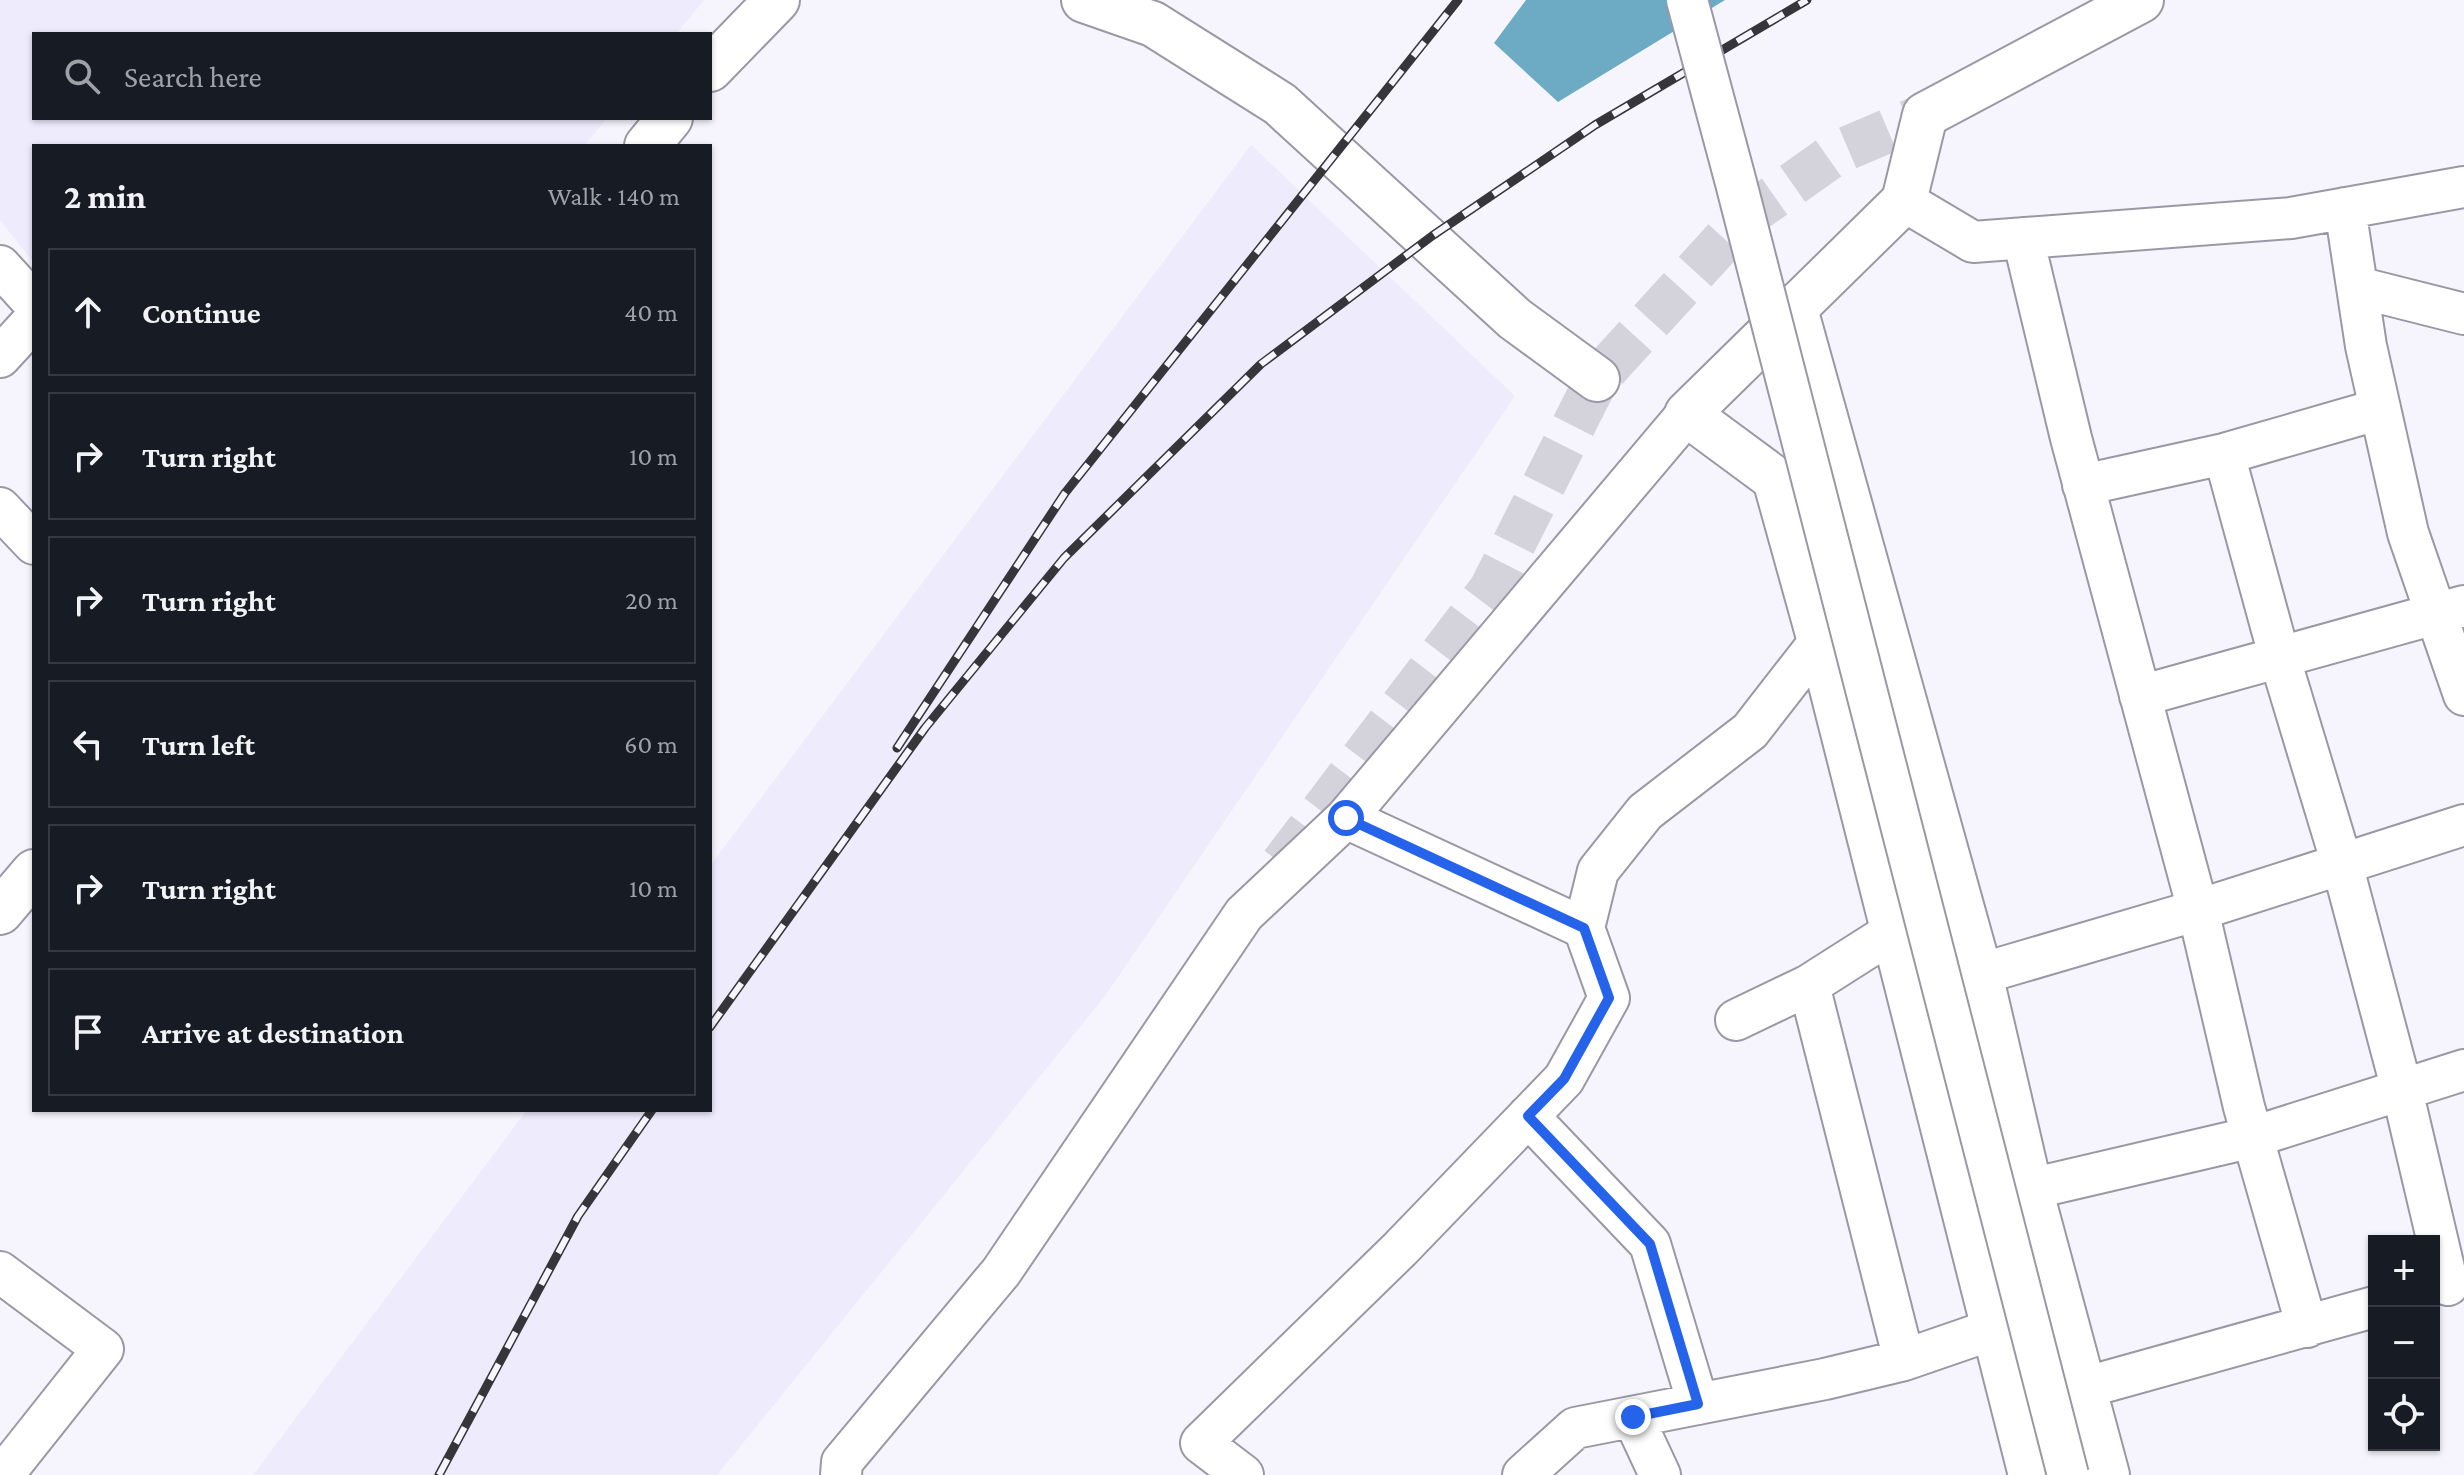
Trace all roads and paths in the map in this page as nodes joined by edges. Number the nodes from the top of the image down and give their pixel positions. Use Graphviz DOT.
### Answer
graph roads {
  1 [pos="777,0"];
  2 [pos="1084,0"];
  3 [pos="1687,0"];
  4 [pos="2141,0"];
  5 [pos="712,67"];
  6 [pos="668,120"];
  7 [pos="649,144"];
  8 [pos="2464,187"];
  9 [pos="1904,201"];
  10 [pos="2345,208"];
  11 [pos="2023,238"];
  12 [pos="0,266"];
  13 [pos="2357,287"];
  14 [pos="32,301"];
  15 [pos="1795,309"];
  16 [pos="2464,314"];
  17 [pos="32,322"];
  18 [pos="0,357"];
  19 [pos="1597,379"];
  20 [pos="2380,409"];
  21 [pos="1687,414"];
  22 [pos="2224,454"];
  23 [pos="2083,485"];
  24 [pos="0,508"];
  25 [pos="32,542"];
  26 [pos="2450,610"];
  27 [pos="1820,641"];
  28 [pos="2280,659"];
  29 [pos="2464,695"];
  30 [pos="2140,696"];
  31 [pos="1346,818"];
  32 [pos="2464,825"];
  33 [pos="2342,864"];
  34 [pos="32,874"];
  35 [pos="2198,910"];
  36 [pos="0,912"];
  37 [pos="1584,928"];
  38 [pos="1894,931"];
  39 [pos="1980,974"];
  40 [pos="1809,985"];
  41 [pos="1736,1020"];
  42 [pos="2464,1070"];
  43 [pos="2402,1090"];
  44 [pos="1528,1116"];
  45 [pos="2253,1137"];
  46 [pos="2030,1189"];
  47 [pos="0,1272"];
  48 [pos="2449,1285"];
  49 [pos="2368,1309"];
  50 [pos="2307,1327"];
  51 [pos="1994,1329"];
  52 [pos="1904,1360"];
  53 [pos="2083,1388"];
  54 [pos="1698,1404"];
  55 [pos="1633,1417"];
  56 [pos="3,1475"];
  57 [pos="841,1475"];
  58 [pos="1243,1475"];
  59 [pos="1523,1475"];
  60 [pos="1660,1475"];
  61 [pos="2031,1475"];
  62 [pos="2068,1475"];
  63 [pos="2107,1475"];
  1 -- 5 [label="street"];
  2 -- 19 [label="street"];
  3 -- 62 [label="street, bridge"];
  4 -- 9 [label="street"];
  6 -- 7 [label="street"];
  8 -- 10 [label="street"];
  9 -- 11 [label="street"];
  9 -- 15 [label="street"];
  10 -- 11 [label="street"];
  10 -- 13 [label="street"];
  11 -- 23 [label="street"];
  12 -- 14 [label="street"];
  13 -- 16 [label="street"];
  13 -- 20 [label="street"];
  15 -- 21 [label="street"];
  15 -- 39 [label="street"];
  17 -- 18 [label="street"];
  20 -- 22 [label="street"];
  20 -- 26 [label="street"];
  21 -- 27 [label="street"];
  21 -- 31 [label="street"];
  22 -- 23 [label="street"];
  22 -- 28 [label="street"];
  23 -- 30 [label="street"];
  24 -- 25 [label="street"];
  26 -- 28 [label="street"];
  26 -- 29 [label="street"];
  27 -- 37 [label="street"];
  27 -- 38 [label="street"];
  28 -- 30 [label="street"];
  28 -- 33 [label="street"];
  30 -- 35 [label="street"];
  31 -- 37 [label="street"];
  31 -- 57 [label="street"];
  32 -- 33 [label="street"];
  33 -- 35 [label="street"];
  33 -- 43 [label="street"];
  34 -- 36 [label="street"];
  35 -- 39 [label="street"];
  35 -- 45 [label="street"];
  37 -- 44 [label="street"];
  38 -- 40 [label="street"];
  38 -- 51 [label="street"];
  39 -- 46 [label="street"];
  40 -- 41 [label="street"];
  40 -- 52 [label="street"];
  42 -- 43 [label="street"];
  43 -- 45 [label="street"];
  43 -- 48 [label="street"];
  44 -- 54 [label="street"];
  44 -- 58 [label="street"];
  45 -- 46 [label="street"];
  45 -- 50 [label="street"];
  46 -- 53 [label="street"];
  47 -- 56 [label="street"];
  49 -- 50 [label="street"];
  50 -- 53 [label="street"];
  51 -- 52 [label="street"];
  51 -- 61 [label="street"];
  52 -- 54 [label="street"];
  53 -- 63 [label="street"];
  54 -- 55 [label="street"];
  55 -- 59 [label="street"];
  55 -- 60 [label="street"];
}
